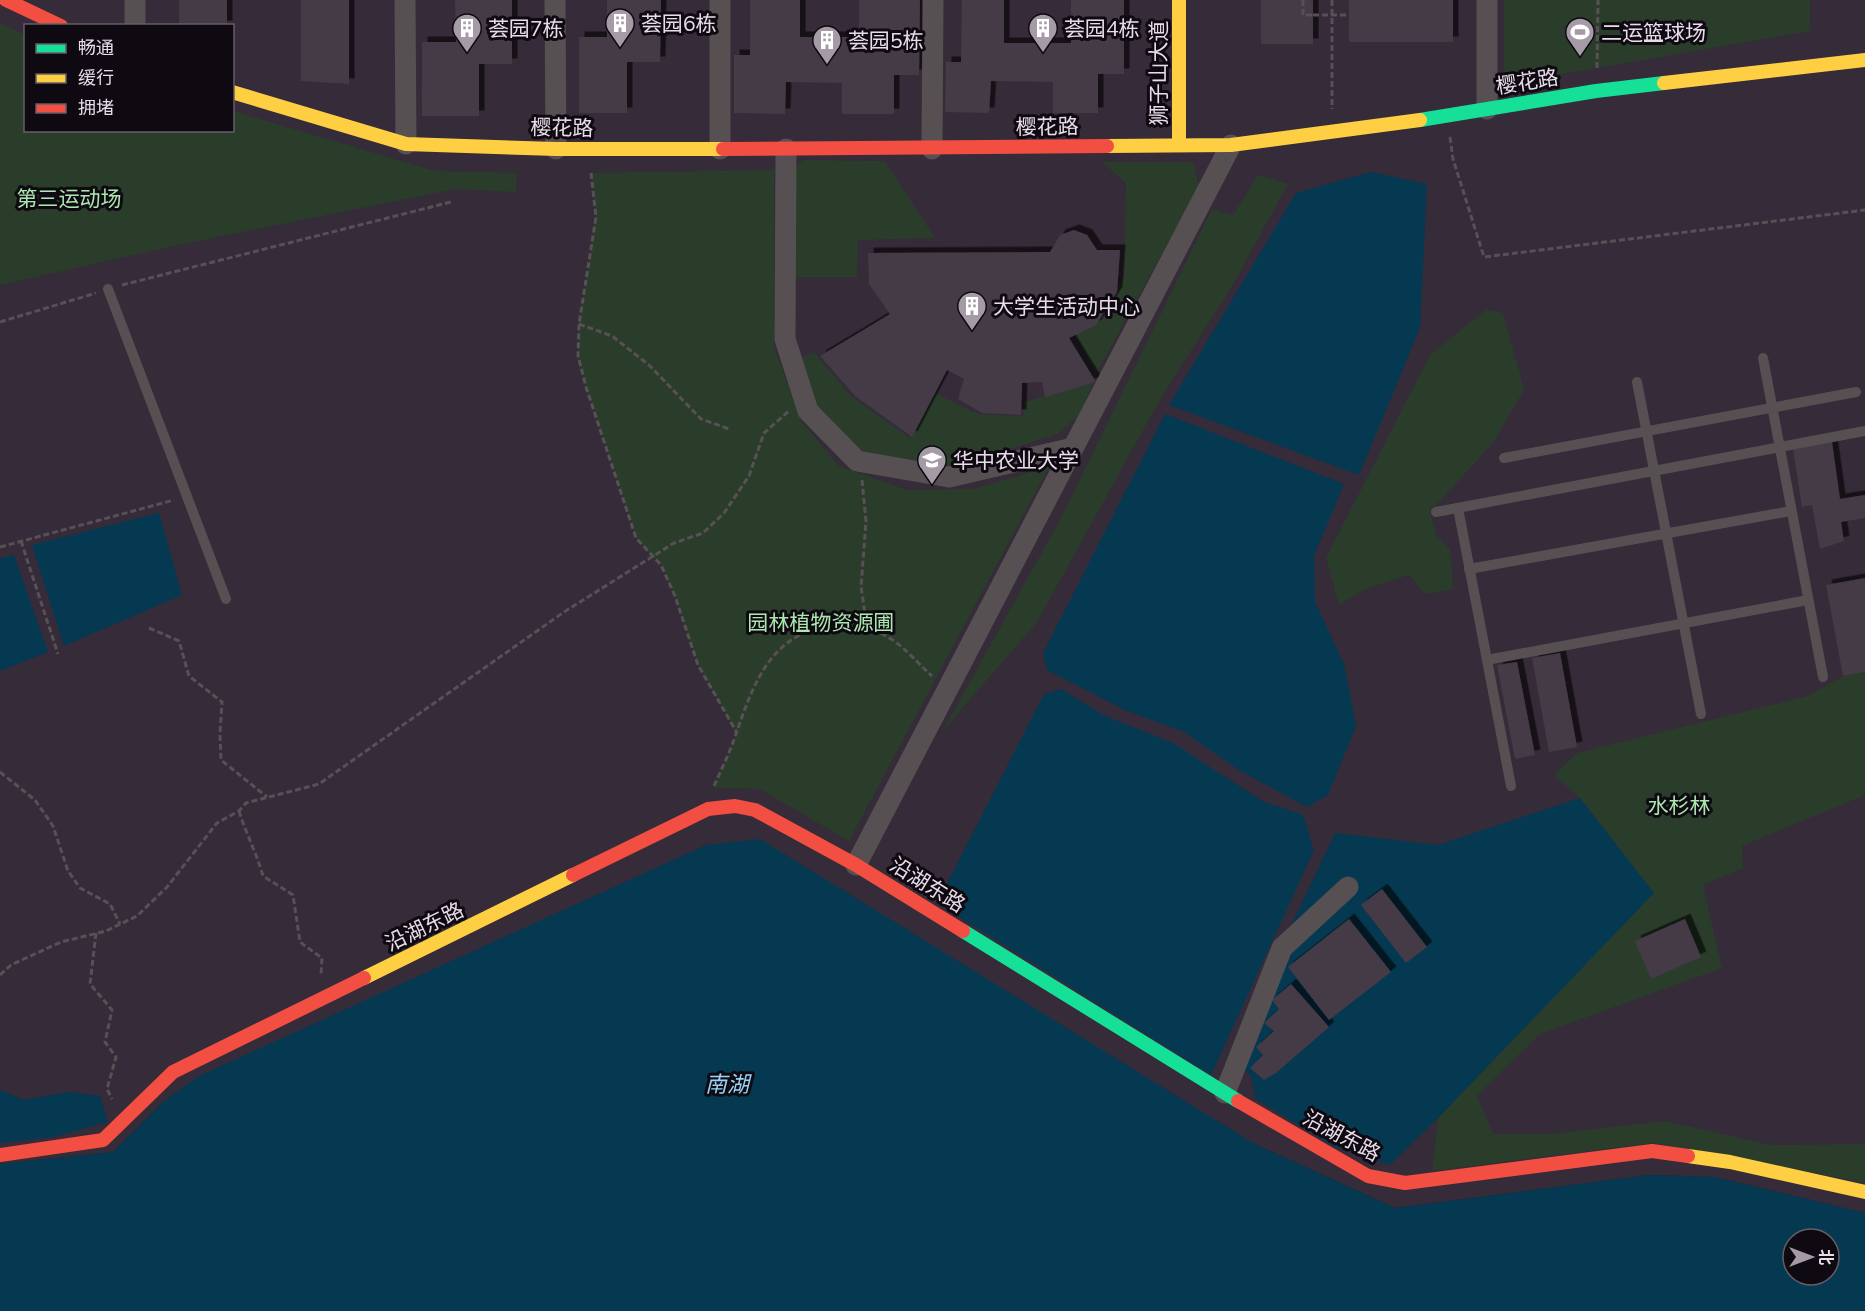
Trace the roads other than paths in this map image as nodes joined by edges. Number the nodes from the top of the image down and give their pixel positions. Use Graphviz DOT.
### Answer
graph roads {
  1 [pos="6,0"];
  2 [pos="135,0"];
  3 [pos="405,0"];
  4 [pos="555,0"];
  5 [pos="720,0"];
  6 [pos="933,0"];
  7 [pos="1179,0"];
  8 [pos="1487,0"];
  9 [pos="58,24"];
  10 [pos="135,24"];
  11 [pos="1865,60"];
  12 [pos="234,93"];
  13 [pos="1486,109"];
  14 [pos="406,144"];
  15 [pos="1179,145"];
  16 [pos="1231,145"];
  17 [pos="556,149"];
  18 [pos="720,149"];
  19 [pos="786,149"];
  20 [pos="932,149"];
  21 [pos="108,289"];
  22 [pos="1763,358"];
  23 [pos="1637,382"];
  24 [pos="1856,392"];
  25 [pos="1772,407"];
  26 [pos="1647,431"];
  27 [pos="1865,431"];
  28 [pos="1779,446"];
  29 [pos="1073,447"];
  30 [pos="1504,458"];
  31 [pos="1655,470"];
  32 [pos="1458,508"];
  33 [pos="1791,510"];
  34 [pos="1436,512"];
  35 [pos="1667,533"];
  36 [pos="1469,568"];
  37 [pos="226,599"];
  38 [pos="1808,600"];
  39 [pos="1684,622"];
  40 [pos="1487,660"];
  41 [pos="1822,677"];
  42 [pos="1701,714"];
  43 [pos="1511,786"];
  44 [pos="856,865"];
  45 [pos="1348,887"];
  46 [pos="1225,1093"];
  47 [pos="0,1155"];
  48 [pos="1865,1192"];
  1 -- 9 [label="street"];
  2 -- 10 [label="street"];
  3 -- 14 [label="street"];
  4 -- 17 [label="street"];
  5 -- 18 [label="street"];
  6 -- 20 [label="street"];
  7 -- 15 [label="street, 狮子山大道"];
  8 -- 13 [label="street"];
  11 -- 13 [label="street, 樱花路"];
  12 -- 14 [label="street, 樱花路"];
  13 -- 16 [label="street, 樱花路"];
  14 -- 17 [label="street, 樱花路"];
  15 -- 16 [label="street, 樱花路"];
  15 -- 20 [label="street, 樱花路"];
  16 -- 29 [label="street"];
  17 -- 18 [label="street, 樱花路"];
  18 -- 19 [label="street, 樱花路"];
  19 -- 20 [label="street, 樱花路"];
  19 -- 29 [label="street"];
  21 -- 37 [label="lane"];
  22 -- 25 [label="lane"];
  23 -- 26 [label="lane"];
  24 -- 25 [label="lane"];
  25 -- 26 [label="lane"];
  25 -- 28 [label="lane"];
  26 -- 30 [label="lane"];
  26 -- 31 [label="lane"];
  27 -- 28 [label="lane"];
  28 -- 31 [label="lane"];
  28 -- 33 [label="lane"];
  29 -- 44 [label="street"];
  31 -- 32 [label="lane"];
  31 -- 35 [label="lane"];
  32 -- 34 [label="lane"];
  32 -- 36 [label="lane"];
  33 -- 35 [label="lane"];
  33 -- 38 [label="lane"];
  35 -- 36 [label="lane"];
  35 -- 39 [label="lane"];
  36 -- 40 [label="lane"];
  38 -- 39 [label="lane"];
  38 -- 41 [label="lane"];
  39 -- 40 [label="lane"];
  39 -- 42 [label="lane"];
  40 -- 43 [label="lane"];
  44 -- 46 [label="street, 沿湖东路"];
  44 -- 47 [label="street, 沿湖东路"];
  45 -- 46 [label="street"];
  46 -- 48 [label="street, 沿湖东路"];
}
